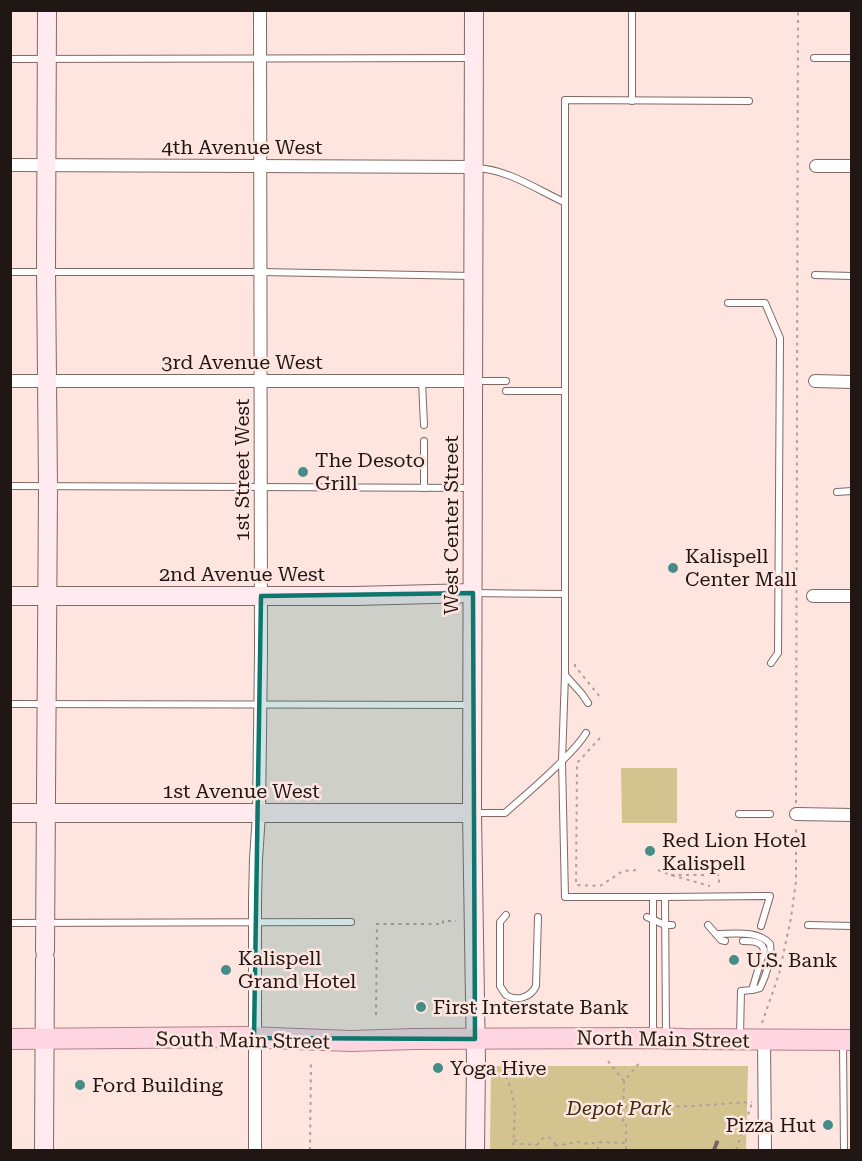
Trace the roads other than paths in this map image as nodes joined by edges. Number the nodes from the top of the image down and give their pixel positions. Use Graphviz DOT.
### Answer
graph roads {
  1 [pos="47,10"];
  2 [pos="260,10"];
  3 [pos="474,10"];
  4 [pos="633,10"];
  5 [pos="260,58"];
  6 [pos="473,58"];
  7 [pos="814,58"];
  8 [pos="852,58"];
  9 [pos="10,59"];
  10 [pos="46,60"];
  11 [pos="632,101"];
  12 [pos="749,101"];
  13 [pos="10,165"];
  14 [pos="47,165"];
  15 [pos="260,166"];
  16 [pos="816,166"];
  17 [pos="852,166"];
  18 [pos="474,167"];
  19 [pos="564,202"];
  20 [pos="46,271"];
  21 [pos="10,272"];
  22 [pos="261,272"];
  23 [pos="815,275"];
  24 [pos="473,276"];
  25 [pos="852,276"];
  26 [pos="728,303"];
  27 [pos="10,381"];
  28 [pos="48,381"];
  29 [pos="261,381"];
  30 [pos="422,381"];
  31 [pos="473,381"];
  32 [pos="506,381"];
  33 [pos="815,381"];
  34 [pos="852,382"];
  35 [pos="506,391"];
  36 [pos="565,391"];
  37 [pos="424,425"];
  38 [pos="424,441"];
  39 [pos="10,486"];
  40 [pos="48,487"];
  41 [pos="262,488"];
  42 [pos="424,488"];
  43 [pos="473,488"];
  44 [pos="852,491"];
  45 [pos="837,492"];
  46 [pos="473,594"];
  47 [pos="564,594"];
  48 [pos="10,596"];
  49 [pos="46,596"];
  50 [pos="261,596"];
  51 [pos="813,596"];
  52 [pos="852,596"];
  53 [pos="771,663"];
  54 [pos="565,675"];
  55 [pos="588,703"];
  56 [pos="10,704"];
  57 [pos="45,704"];
  58 [pos="260,704"];
  59 [pos="473,705"];
  60 [pos="586,733"];
  61 [pos="562,761"];
  62 [pos="10,813"];
  63 [pos="45,813"];
  64 [pos="472,813"];
  65 [pos="259,814"];
  66 [pos="739,814"];
  67 [pos="770,814"];
  68 [pos="796,814"];
  69 [pos="852,814"];
  70 [pos="653,897"];
  71 [pos="665,897"];
  72 [pos="506,915"];
  73 [pos="537,917"];
  74 [pos="650,919"];
  75 [pos="255,922"];
  76 [pos="351,922"];
  77 [pos="10,923"];
  78 [pos="45,923"];
  79 [pos="668,925"];
  80 [pos="708,925"];
  81 [pos="808,925"];
  82 [pos="761,926"];
  83 [pos="852,926"];
  84 [pos="716,934"];
  85 [pos="725,941"];
  86 [pos="743,941"];
  87 [pos="752,990"];
  88 [pos="254,1038"];
  89 [pos="659,1038"];
  90 [pos="475,1039"];
  91 [pos="10,1040"];
  92 [pos="45,1040"];
  93 [pos="740,1040"];
  94 [pos="764,1040"];
  95 [pos="847,1040"];
  96 [pos="44,1150"];
  97 [pos="255,1150"];
  98 [pos="475,1150"];
  99 [pos="765,1150"];
  100 [pos="844,1150"];
  1 -- 10 [label="street"];
  2 -- 5 [label="street, 1st Street West"];
  3 -- 6 [label="street, West Center Street"];
  4 -- 11 [label="lane"];
  5 -- 6 [label="lane"];
  5 -- 10 [label="lane"];
  5 -- 15 [label="street, 1st Street West"];
  6 -- 18 [label="street, West Center Street"];
  7 -- 8 [label="lane"];
  9 -- 10 [label="lane"];
  10 -- 14 [label="street"];
  11 -- 12 [label="lane"];
  11 -- 19 [label="lane"];
  13 -- 14 [label="street, 4th Avenue West"];
  14 -- 15 [label="street, 4th Avenue West"];
  14 -- 20 [label="street"];
  15 -- 18 [label="street, 4th Avenue West"];
  15 -- 22 [label="street, 1st Street West"];
  16 -- 17 [label="street"];
  18 -- 19 [label="lane"];
  18 -- 24 [label="street, West Center Street"];
  19 -- 36 [label="lane"];
  20 -- 21 [label="lane"];
  20 -- 22 [label="lane"];
  20 -- 28 [label="street"];
  22 -- 24 [label="lane"];
  22 -- 29 [label="street, 1st Street West"];
  23 -- 25 [label="lane"];
  24 -- 31 [label="street, West Center Street"];
  26 -- 53 [label="lane"];
  27 -- 28 [label="street, 3rd Avenue West"];
  28 -- 29 [label="street, 3rd Avenue West"];
  28 -- 40 [label="street"];
  29 -- 30 [label="street, 3rd Avenue West"];
  29 -- 41 [label="street, 1st Street West"];
  30 -- 31 [label="street, 3rd Avenue West"];
  30 -- 37 [label="lane"];
  31 -- 32 [label="lane"];
  31 -- 43 [label="street, West Center Street"];
  33 -- 34 [label="street"];
  35 -- 36 [label="lane"];
  36 -- 47 [label="lane"];
  38 -- 42 [label="lane"];
  39 -- 40 [label="lane"];
  40 -- 41 [label="lane"];
  40 -- 49 [label="street"];
  41 -- 42 [label="lane"];
  41 -- 50 [label="street, 1st Street West"];
  42 -- 43 [label="lane"];
  43 -- 46 [label="street, West Center Street"];
  44 -- 45 [label="lane"];
  46 -- 47 [label="lane"];
  46 -- 50 [label="street, 2nd Avenue West"];
  46 -- 59 [label="street, West Center Street"];
  47 -- 54 [label="lane"];
  48 -- 49 [label="street, 2nd Avenue West"];
  49 -- 50 [label="street, 2nd Avenue West"];
  49 -- 57 [label="street"];
  50 -- 58 [label="street, 1st Street West"];
  51 -- 52 [label="street"];
  54 -- 55 [label="lane"];
  54 -- 61 [label="lane"];
  56 -- 57 [label="lane"];
  57 -- 58 [label="lane"];
  57 -- 63 [label="street"];
  58 -- 59 [label="lane"];
  58 -- 65 [label="street, 1st Street West"];
  59 -- 64 [label="street, West Center Street"];
  60 -- 61 [label="lane"];
  61 -- 64 [label="lane"];
  61 -- 70 [label="lane"];
  62 -- 63 [label="street, 1st Avenue West"];
  63 -- 65 [label="street, 1st Avenue West"];
  63 -- 78 [label="street"];
  64 -- 65 [label="street, 1st Avenue West"];
  64 -- 90 [label="street, West Center Street"];
  65 -- 75 [label="street, 1st Street West"];
  66 -- 67 [label="lane"];
  68 -- 69 [label="street"];
  70 -- 71 [label="lane"];
  70 -- 74 [label="lane"];
  71 -- 79 [label="lane"];
  71 -- 82 [label="lane"];
  72 -- 73 [label="lane"];
  74 -- 79 [label="lane"];
  74 -- 89 [label="lane"];
  75 -- 76 [label="lane"];
  75 -- 78 [label="lane"];
  75 -- 88 [label="street, 1st Street West"];
  77 -- 78 [label="lane"];
  78 -- 92 [label="street"];
  79 -- 89 [label="lane"];
  80 -- 84 [label="lane"];
  81 -- 83 [label="lane"];
  84 -- 85 [label="lane"];
  84 -- 87 [label="lane"];
  86 -- 87 [label="lane"];
  87 -- 93 [label="lane"];
  88 -- 90 [label="main road, South Main Street"];
  88 -- 92 [label="main road, South Main Street"];
  88 -- 97 [label="street, 1st Street West"];
  89 -- 90 [label="main road, North Main Street"];
  89 -- 93 [label="main road, North Main Street"];
  90 -- 98 [label="street, West Center Street"];
  91 -- 92 [label="main road, South Main Street"];
  92 -- 96 [label="street"];
  93 -- 94 [label="main road, North Main Street"];
  94 -- 95 [label="main road, North Main Street"];
  94 -- 99 [label="street"];
  95 -- 100 [label="lane"];
}
